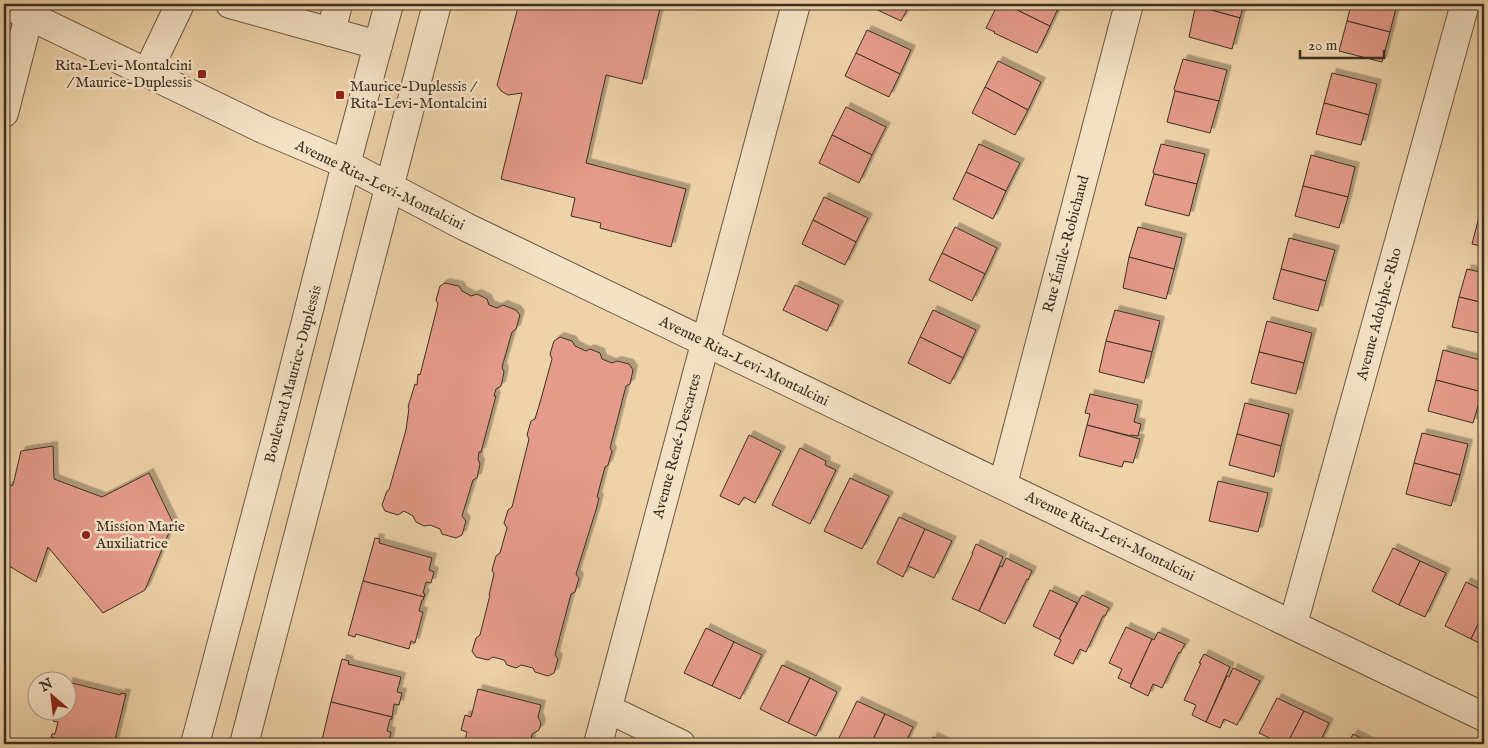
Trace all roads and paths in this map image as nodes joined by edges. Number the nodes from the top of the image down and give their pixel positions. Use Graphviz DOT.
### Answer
graph roads {
  1 [pos="180,4"];
  2 [pos="230,4"];
  3 [pos="338,4"];
  4 [pos="389,4"];
  5 [pos="437,4"];
  6 [pos="796,4"];
  7 [pos="1129,4"];
  8 [pos="1465,4"];
  9 [pos="22,8"];
  10 [pos="331,32"];
  11 [pos="378,45"];
  12 [pos="147,72"];
  13 [pos="4,113"];
  14 [pos="346,164"];
  15 [pos="389,187"];
  16 [pos="706,343"];
  17 [pos="1003,484"];
  18 [pos="1293,624"];
  19 [pos="608,709"];
  20 [pos="1484,717"];
  21 [pos="194,744"];
  22 [pos="244,744"];
  23 [pos="598,744"];
  24 [pos="681,744"];
  1 -- 12 [label="street"];
  2 -- 10 [label="street"];
  3 -- 10 [label="street"];
  4 -- 11 [label="street, Boulevard Maurice-Duplessis"];
  5 -- 15 [label="street"];
  6 -- 16 [label="street, Avenue René-Descartes"];
  7 -- 17 [label="street, Rue Émile-Robichaud"];
  8 -- 18 [label="street, Avenue Adolphe-Rho"];
  9 -- 12 [label="street, Avenue Rita-Levi-Montalcini"];
  9 -- 13 [label="street"];
  10 -- 11 [label="street"];
  11 -- 14 [label="street, Boulevard Maurice-Duplessis"];
  12 -- 14 [label="street, Avenue Rita-Levi-Montalcini"];
  14 -- 15 [label="street, Avenue Rita-Levi-Montalcini"];
  14 -- 21 [label="street, Boulevard Maurice-Duplessis"];
  15 -- 16 [label="street, Avenue Rita-Levi-Montalcini"];
  15 -- 22 [label="street"];
  16 -- 17 [label="street, Avenue Rita-Levi-Montalcini"];
  16 -- 19 [label="street, Avenue René-Descartes"];
  17 -- 18 [label="street, Avenue Rita-Levi-Montalcini"];
  18 -- 20 [label="street, Avenue Rita-Levi-Montalcini"];
  19 -- 23 [label="street, Avenue René-Descartes"];
  19 -- 24 [label="street"];
}
